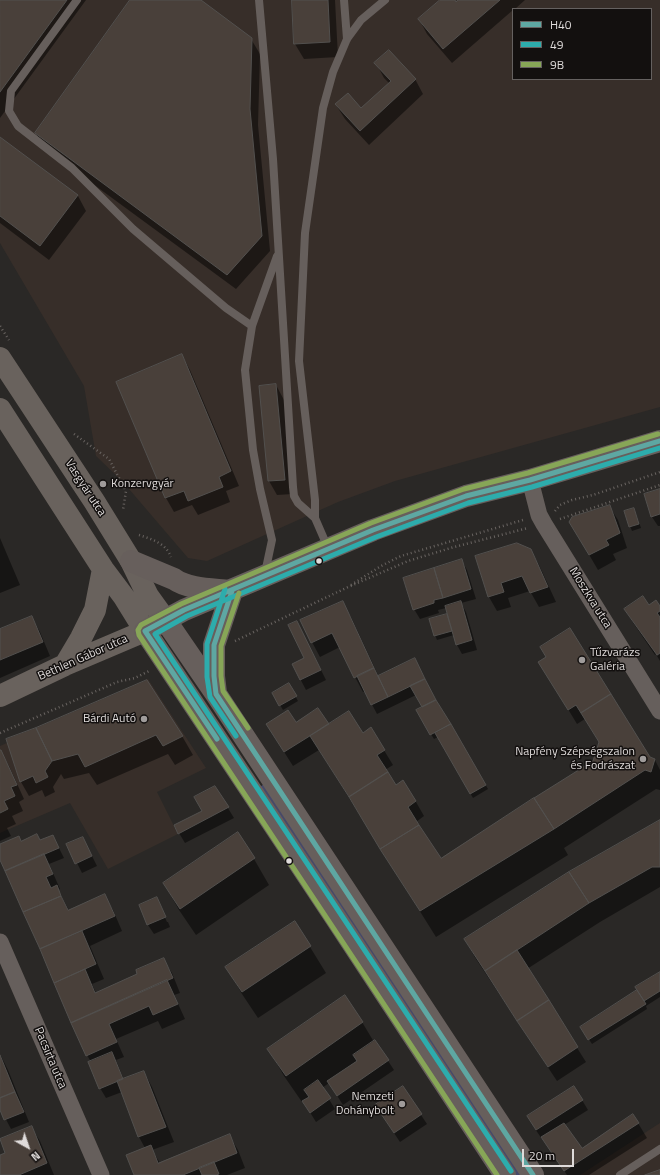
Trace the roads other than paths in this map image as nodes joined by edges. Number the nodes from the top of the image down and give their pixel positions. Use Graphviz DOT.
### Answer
graph roads {
  1 [pos="77,0"];
  2 [pos="259,0"];
  3 [pos="344,0"];
  4 [pos="385,0"];
  5 [pos="347,39"];
  6 [pos="0,110"];
  7 [pos="9,111"];
  8 [pos="278,252"];
  9 [pos="252,326"];
  10 [pos="0,358"];
  11 [pos="3,419"];
  12 [pos="660,441"];
  13 [pos="530,480"];
  14 [pos="315,518"];
  15 [pos="328,549"];
  16 [pos="131,561"];
  17 [pos="103,569"];
  18 [pos="265,576"];
  19 [pos="232,591"];
  20 [pos="166,620"];
  21 [pos="145,631"];
  22 [pos="65,665"];
  23 [pos="216,694"];
  24 [pos="0,696"];
  25 [pos="660,711"];
  26 [pos="0,942"];
  27 [pos="660,1149"];
  28 [pos="101,1175"];
  29 [pos="505,1175"];
  30 [pos="533,1175"];
  31 [pos="620,1175"];
  1 -- 7 [label="lane"];
  2 -- 8 [label="lane"];
  3 -- 5 [label="lane"];
  4 -- 5 [label="lane"];
  5 -- 14 [label="lane"];
  6 -- 7 [label="lane"];
  7 -- 9 [label="lane"];
  8 -- 9 [label="lane"];
  8 -- 14 [label="lane"];
  9 -- 18 [label="lane"];
  10 -- 16 [label="main road, Vasgyár utca"];
  11 -- 17 [label="main road"];
  12 -- 13 [label="main road, Bethlen Gábor utca"];
  13 -- 15 [label="main road, Bethlen Gábor utca"];
  13 -- 25 [label="street, Moszkva utca"];
  14 -- 15 [label="lane"];
  15 -- 18 [label="main road, Bethlen Gábor utca"];
  16 -- 19 [label="main road"];
  16 -- 20 [label="main road, Vasgyár utca"];
  17 -- 21 [label="main road"];
  17 -- 22 [label="main road"];
  18 -- 19 [label="main road, Bethlen Gábor utca"];
  19 -- 20 [label="main road, Bethlen Gábor utca"];
  19 -- 23 [label="main road"];
  20 -- 21 [label="main road, Bethlen Gábor utca"];
  20 -- 23 [label="main road"];
  21 -- 22 [label="main road, Bethlen Gábor utca"];
  21 -- 29 [label="main road"];
  22 -- 24 [label="main road, Bethlen Gábor utca"];
  23 -- 30 [label="main road"];
  26 -- 28 [label="street, Pacsirta utca"];
  27 -- 31 [label="lane"];
}
